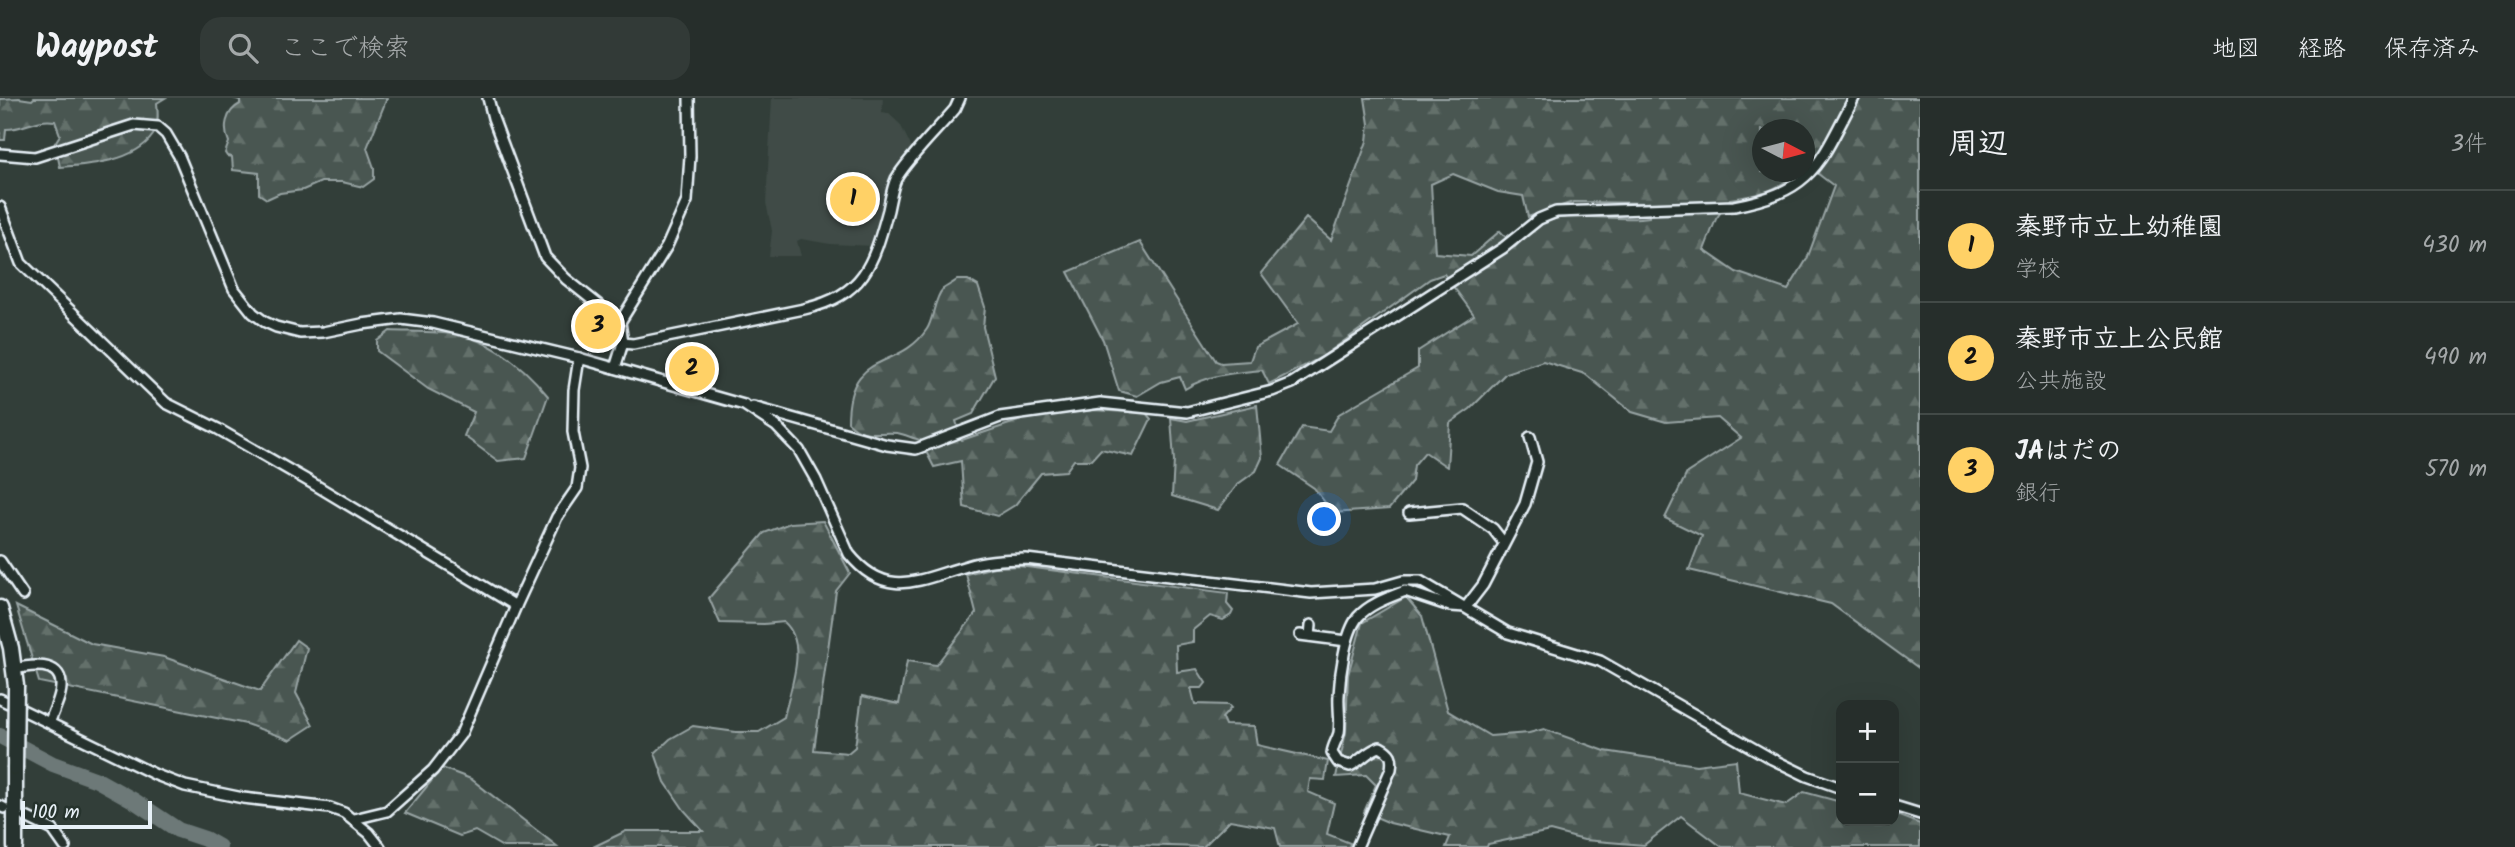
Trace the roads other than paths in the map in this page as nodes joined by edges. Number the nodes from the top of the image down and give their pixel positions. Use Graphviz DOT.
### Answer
graph roads {
  1 [pos="488,98"];
  2 [pos="689,98"];
  3 [pos="960,98"];
  4 [pos="1854,98"];
  5 [pos="0,154"];
  6 [pos="0,207"];
  7 [pos="620,322"];
  8 [pos="623,343"];
  9 [pos="579,358"];
  10 [pos="615,368"];
  11 [pos="744,405"];
  12 [pos="1530,437"];
  13 [pos="1409,513"];
  14 [pos="1504,543"];
  15 [pos="0,561"];
  16 [pos="23,595"];
  17 [pos="516,606"];
  18 [pos="1466,607"];
  19 [pos="0,608"];
  20 [pos="1311,625"];
  21 [pos="1347,641"];
  22 [pos="15,668"];
  23 [pos="0,699"];
  24 [pos="50,721"];
  25 [pos="1836,786"];
  26 [pos="1899,808"];
  27 [pos="1920,814"];
  28 [pos="26,817"];
  29 [pos="354,820"];
  30 [pos="15,847"];
  31 [pos="65,847"];
  32 [pos="380,847"];
  33 [pos="1357,847"];
  1 -- 7 [label="street"];
  2 -- 7 [label="street"];
  3 -- 8 [label="street"];
  4 -- 11 [label="street"];
  5 -- 9 [label="street"];
  6 -- 17 [label="street"];
  7 -- 8 [label="street"];
  8 -- 10 [label="street"];
  9 -- 10 [label="street"];
  9 -- 17 [label="street"];
  10 -- 11 [label="street"];
  11 -- 18 [label="street"];
  12 -- 14 [label="street"];
  13 -- 14 [label="street"];
  14 -- 18 [label="street"];
  15 -- 16 [label="street"];
  17 -- 29 [label="street"];
  18 -- 21 [label="street"];
  18 -- 25 [label="street"];
  19 -- 22 [label="highway"];
  20 -- 21 [label="street"];
  21 -- 33 [label="street"];
  22 -- 24 [label="street"];
  22 -- 30 [label="highway, bridge"];
  23 -- 24 [label="street"];
  24 -- 29 [label="street"];
  26 -- 27 [label="street"];
  28 -- 31 [label="street"];
  29 -- 32 [label="street"];
}
